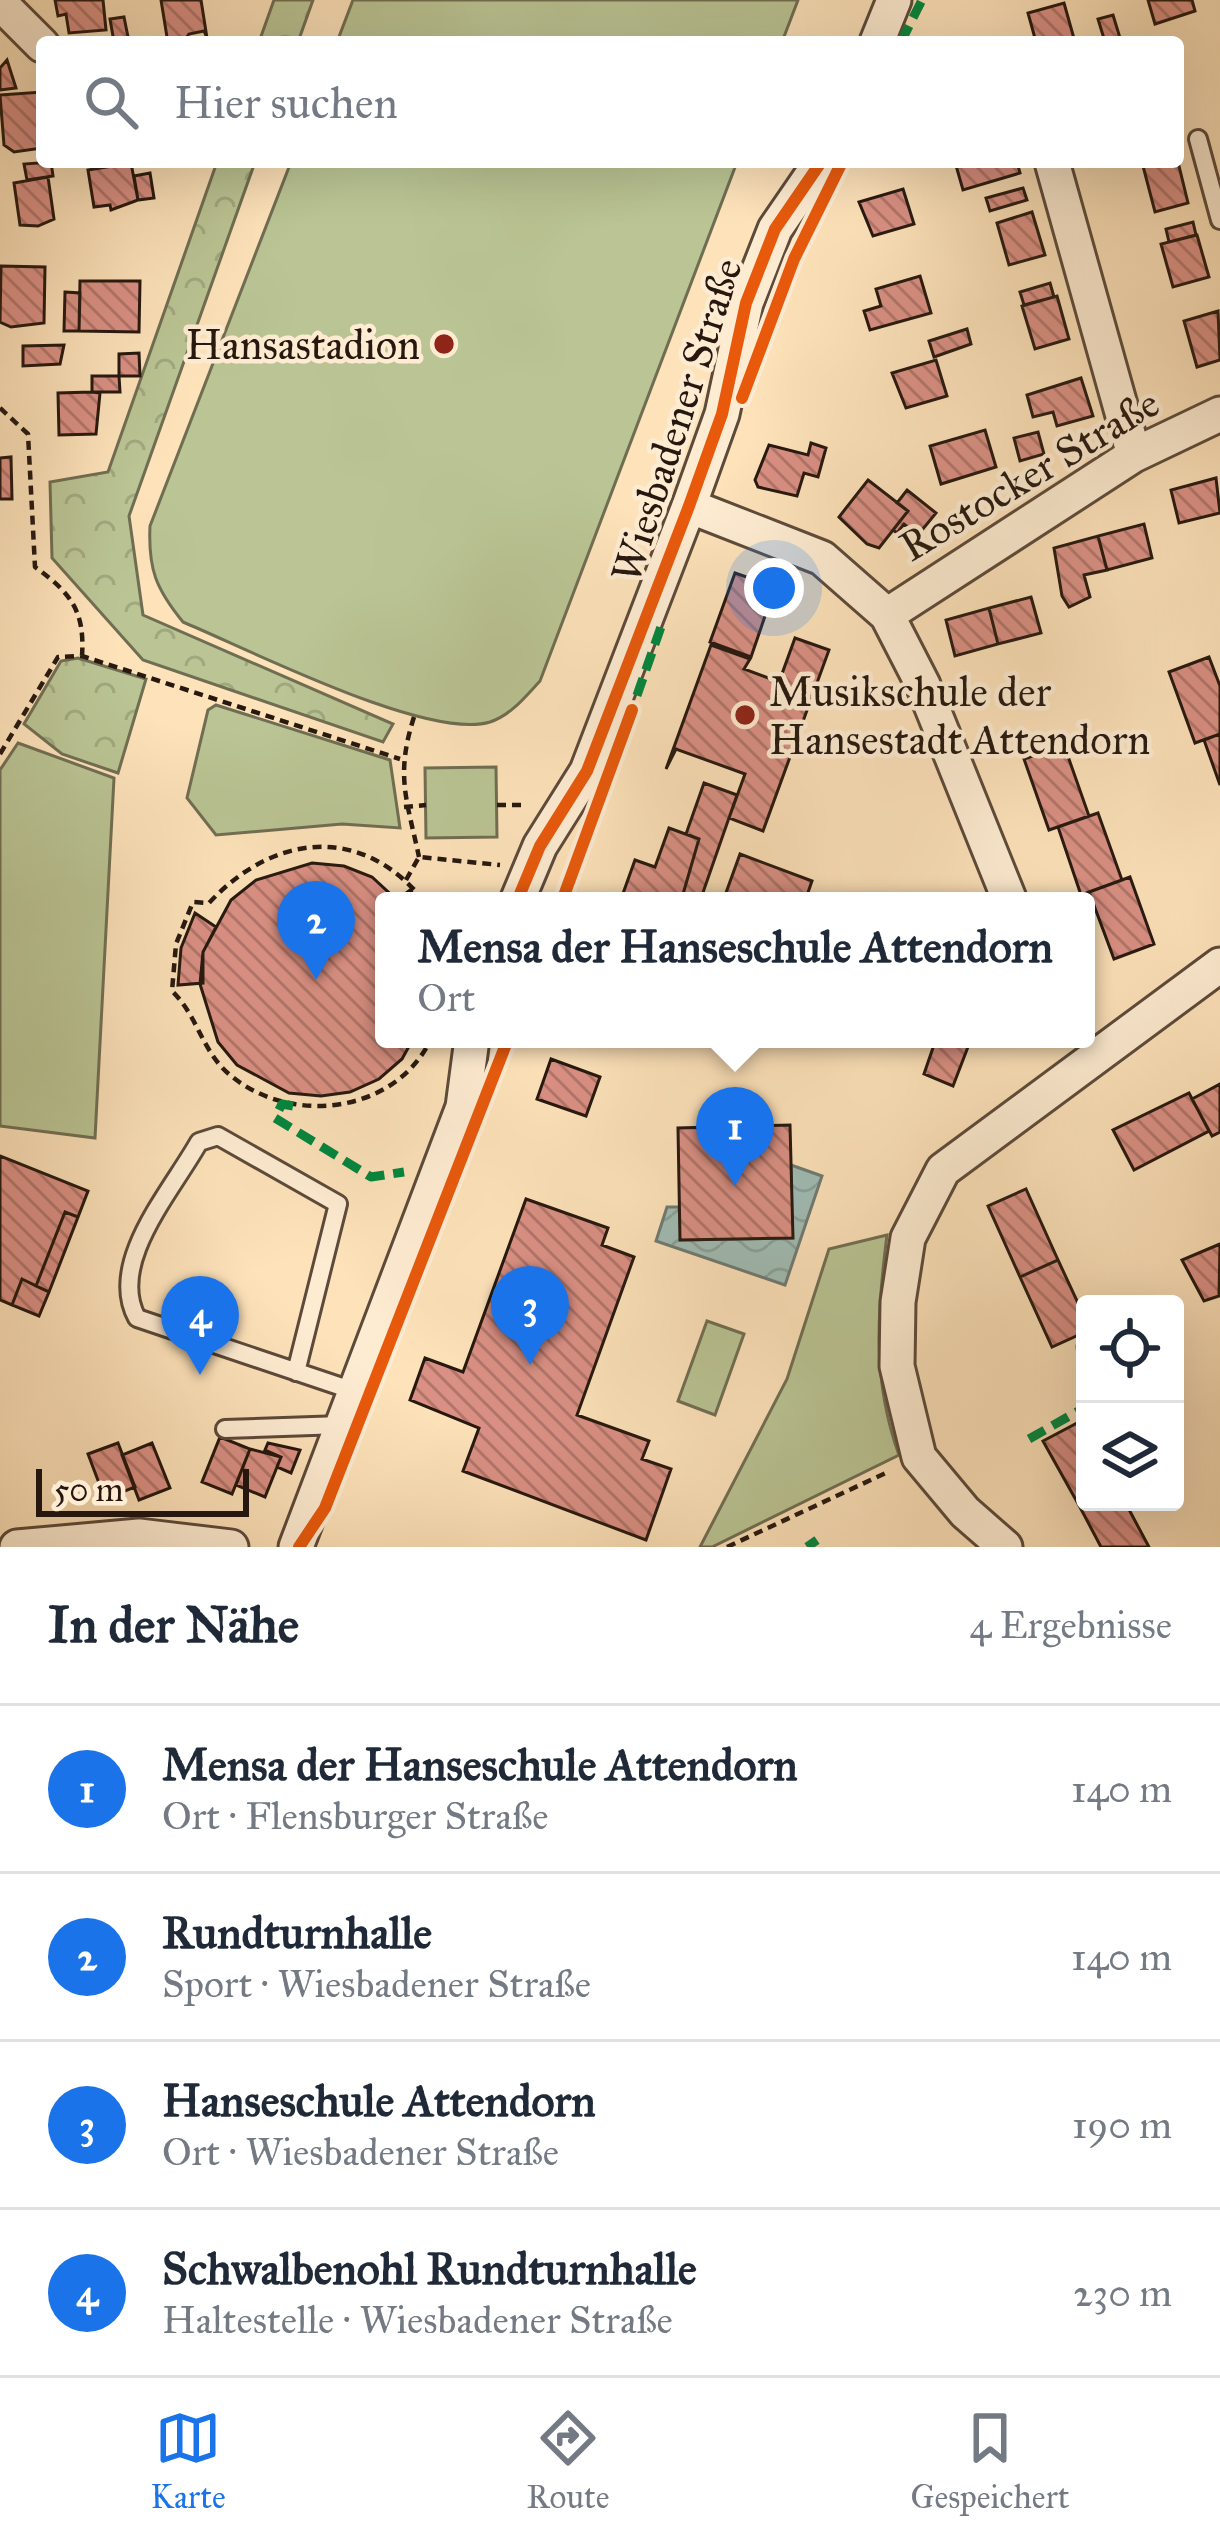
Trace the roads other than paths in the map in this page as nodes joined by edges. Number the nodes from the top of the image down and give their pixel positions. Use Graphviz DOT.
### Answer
graph roads {
  1 [pos="894,0"];
  2 [pos="0,3"];
  3 [pos="879,36"];
  4 [pos="36,39"];
  5 [pos="1198,139"];
  6 [pos="817,168"];
  7 [pos="1054,168"];
  8 [pos="1220,220"];
  9 [pos="1220,414"];
  10 [pos="1134,455"];
  11 [pos="689,506"];
  12 [pos="887,615"];
  13 [pos="522,889"];
  14 [pos="1006,892"];
  15 [pos="1220,965"];
  16 [pos="1095,1039"];
  17 [pos="471,1048"];
  18 [pos="1072,1053"];
  19 [pos="296,1372"];
  20 [pos="354,1391"];
  21 [pos="342,1425"];
  22 [pos="225,1430"];
  23 [pos="17,1547"];
  24 [pos="230,1547"];
  25 [pos="296,1547"];
  26 [pos="1005,1547"];
  1 -- 3 [label="street"];
  2 -- 4 [label="street"];
  5 -- 8 [label="lane"];
  6 -- 11 [label="street, Wiesbadener Straße"];
  7 -- 10 [label="street"];
  9 -- 10 [label="street, Rostocker Straße"];
  10 -- 12 [label="street, Rostocker Straße"];
  11 -- 12 [label="street"];
  11 -- 13 [label="street, Wiesbadener Straße"];
  12 -- 14 [label="street"];
  15 -- 16 [label="street"];
  17 -- 20 [label="street"];
  18 -- 26 [label="street"];
  19 -- 19 [label="lane"];
  19 -- 20 [label="lane"];
  20 -- 21 [label="street"];
  21 -- 22 [label="lane"];
  21 -- 25 [label="street"];
  23 -- 24 [label="street"];
}
